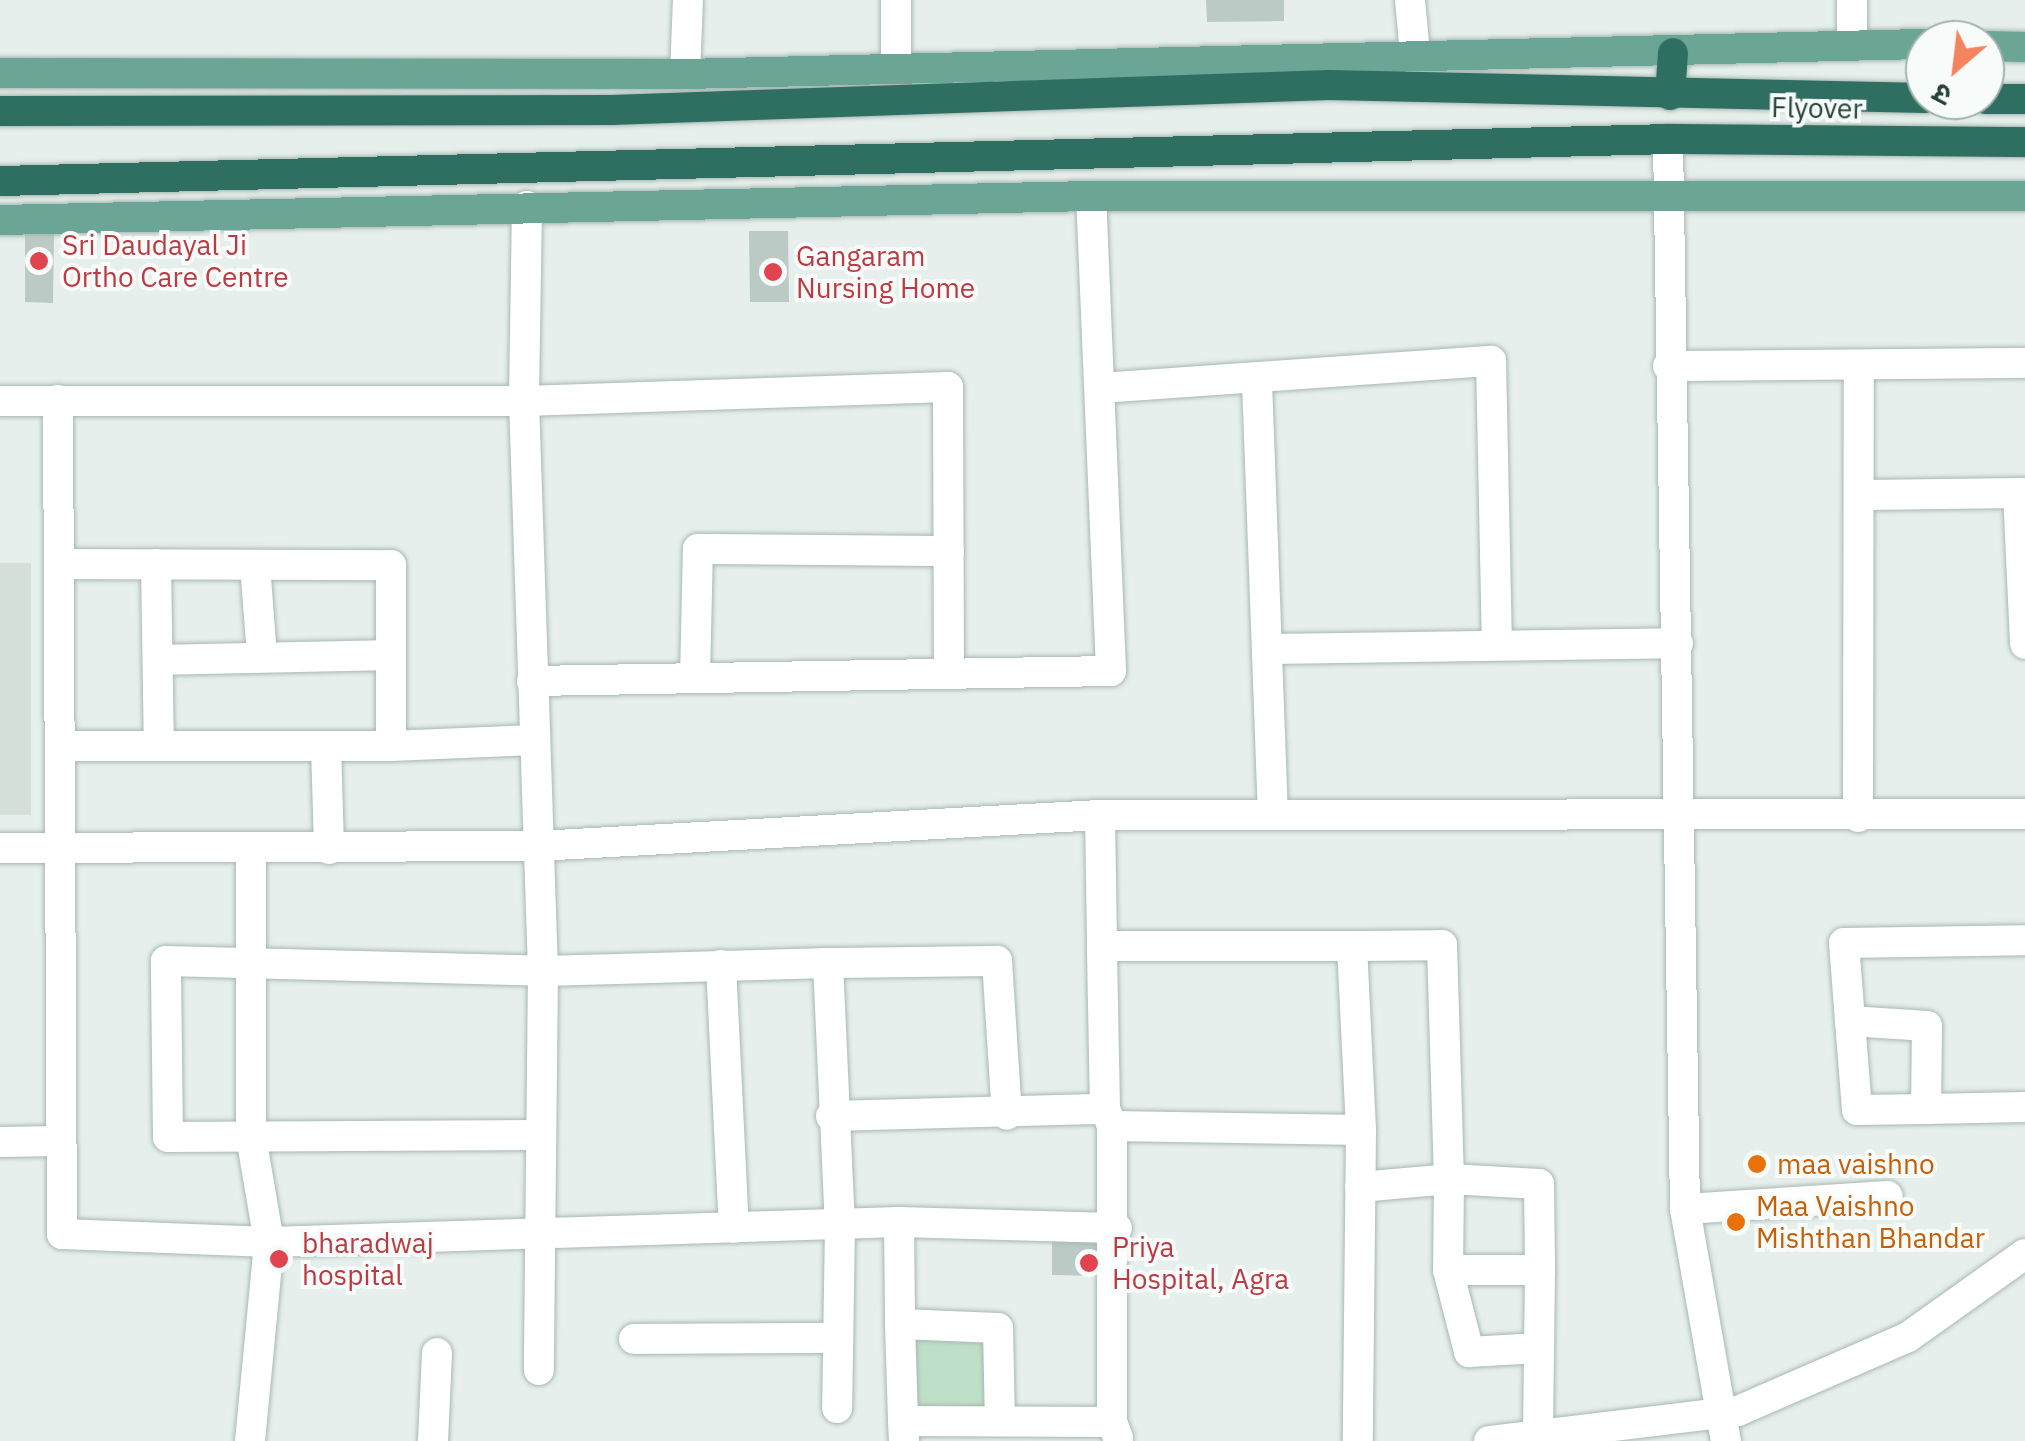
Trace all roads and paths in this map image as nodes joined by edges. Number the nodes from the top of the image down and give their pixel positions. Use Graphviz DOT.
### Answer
graph roads {
  1 [pos="688,0"];
  2 [pos="896,0"];
  3 [pos="1410,0"];
  4 [pos="1852,0"];
  5 [pos="1852,41"];
  6 [pos="1905,43"];
  7 [pos="1672,53"];
  8 [pos="1415,54"];
  9 [pos="896,66"];
  10 [pos="0,74"];
  11 [pos="685,74"];
  12 [pos="1670,95"];
  13 [pos="1905,98"];
  14 [pos="0,111"];
  15 [pos="1668,139"];
  16 [pos="2025,142"];
  17 [pos="0,182"];
  18 [pos="1667,194"];
  19 [pos="1091,196"];
  20 [pos="2025,196"];
  21 [pos="527,206"];
  22 [pos="0,220"];
  23 [pos="2025,363"];
  24 [pos="1859,365"];
  25 [pos="1668,366"];
  26 [pos="1257,381"];
  27 [pos="1101,388"];
  28 [pos="58,400"];
  29 [pos="0,401"];
  30 [pos="524,401"];
  31 [pos="2021,493"];
  32 [pos="1860,495"];
  33 [pos="949,552"];
  34 [pos="59,564"];
  35 [pos="156,564"];
  36 [pos="254,564"];
  37 [pos="1678,643"];
  38 [pos="2025,644"];
  39 [pos="1497,645"];
  40 [pos="1268,650"];
  41 [pos="262,655"];
  42 [pos="391,656"];
  43 [pos="158,660"];
  44 [pos="949,674"];
  45 [pos="694,678"];
  46 [pos="532,682"];
  47 [pos="534,740"];
  48 [pos="63,746"];
  49 [pos="160,746"];
  50 [pos="326,746"];
  51 [pos="392,746"];
  52 [pos="1274,812"];
  53 [pos="2025,814"];
  54 [pos="1100,815"];
  55 [pos="1677,816"];
  56 [pos="1858,817"];
  57 [pos="538,846"];
  58 [pos="65,847"];
  59 [pos="0,848"];
  60 [pos="329,849"];
  61 [pos="251,850"];
  62 [pos="2025,940"];
  63 [pos="1102,946"];
  64 [pos="1352,946"];
  65 [pos="255,962"];
  66 [pos="828,963"];
  67 [pos="720,965"];
  68 [pos="542,971"];
  69 [pos="1850,1021"];
  70 [pos="2025,1107"];
  71 [pos="1926,1109"];
  72 [pos="1007,1115"];
  73 [pos="831,1116"];
  74 [pos="1109,1118"];
  75 [pos="1361,1130"];
  76 [pos="536,1135"];
  77 [pos="251,1137"];
  78 [pos="59,1140"];
  79 [pos="0,1142"];
  80 [pos="1449,1178"];
  81 [pos="1360,1187"];
  82 [pos="1888,1196"];
  83 [pos="1685,1209"];
  84 [pos="899,1222"];
  85 [pos="840,1225"];
  86 [pos="734,1228"];
  87 [pos="1116,1228"];
  88 [pos="538,1233"];
  89 [pos="269,1242"];
  90 [pos="2025,1254"];
  91 [pos="1448,1270"];
  92 [pos="1540,1270"];
  93 [pos="900,1324"];
  94 [pos="837,1338"];
  95 [pos="634,1339"];
  96 [pos="1539,1348"];
  97 [pos="437,1353"];
  98 [pos="539,1370"];
  99 [pos="837,1408"];
  100 [pos="1000,1421"];
  101 [pos="1722,1428"];
  102 [pos="903,1431"];
  103 [pos="1115,1432"];
  104 [pos="1538,1435"];
  105 [pos="250,1441"];
  106 [pos="433,1441"];
  107 [pos="1358,1441"];
  108 [pos="1489,1441"];
  1 -- 11 [label="street"];
  2 -- 9 [label="street"];
  3 -- 8 [label="street"];
  4 -- 5 [label="street"];
  5 -- 6 [label="main road"];
  5 -- 7 [label="main road"];
  7 -- 8 [label="main road"];
  7 -- 12 [label="highway"];
  8 -- 9 [label="main road"];
  9 -- 11 [label="main road"];
  10 -- 11 [label="main road"];
  12 -- 13 [label="highway, Flyover"];
  12 -- 14 [label="highway, Flyover"];
  15 -- 16 [label="highway, Flyover"];
  15 -- 17 [label="highway, Flyover"];
  15 -- 18 [label="street"];
  18 -- 19 [label="main road"];
  18 -- 20 [label="main road"];
  18 -- 25 [label="street"];
  19 -- 21 [label="main road"];
  19 -- 27 [label="street"];
  21 -- 22 [label="main road"];
  21 -- 30 [label="street"];
  23 -- 24 [label="street"];
  24 -- 25 [label="street"];
  24 -- 32 [label="street"];
  25 -- 37 [label="street"];
  26 -- 27 [label="street"];
  26 -- 39 [label="street"];
  26 -- 40 [label="street"];
  27 -- 44 [label="street"];
  28 -- 29 [label="street"];
  28 -- 30 [label="street"];
  28 -- 34 [label="street"];
  30 -- 33 [label="street"];
  30 -- 46 [label="street"];
  31 -- 32 [label="street"];
  31 -- 38 [label="street"];
  32 -- 56 [label="street"];
  33 -- 44 [label="street"];
  33 -- 45 [label="street"];
  34 -- 35 [label="street"];
  34 -- 48 [label="street"];
  35 -- 36 [label="street"];
  35 -- 43 [label="street"];
  36 -- 41 [label="street"];
  36 -- 42 [label="street"];
  37 -- 39 [label="street"];
  37 -- 55 [label="street"];
  39 -- 40 [label="street"];
  40 -- 52 [label="street"];
  41 -- 42 [label="street"];
  41 -- 43 [label="street"];
  42 -- 51 [label="street"];
  43 -- 49 [label="street"];
  44 -- 45 [label="street"];
  45 -- 46 [label="street"];
  46 -- 47 [label="street"];
  47 -- 51 [label="street"];
  47 -- 57 [label="street"];
  48 -- 49 [label="street"];
  48 -- 58 [label="street"];
  49 -- 50 [label="street"];
  50 -- 51 [label="street"];
  50 -- 60 [label="street"];
  52 -- 54 [label="street"];
  52 -- 55 [label="street"];
  53 -- 56 [label="street"];
  54 -- 57 [label="street"];
  54 -- 63 [label="street"];
  55 -- 56 [label="street"];
  55 -- 83 [label="street"];
  57 -- 60 [label="street"];
  57 -- 68 [label="street"];
  58 -- 59 [label="street"];
  58 -- 61 [label="street"];
  58 -- 78 [label="street"];
  60 -- 61 [label="street"];
  61 -- 65 [label="street"];
  62 -- 69 [label="street"];
  63 -- 64 [label="street"];
  63 -- 74 [label="street"];
  64 -- 75 [label="street"];
  64 -- 80 [label="street"];
  65 -- 68 [label="street"];
  65 -- 77 [label="street"];
  65 -- 77 [label="street"];
  66 -- 67 [label="street"];
  66 -- 72 [label="street"];
  66 -- 73 [label="street"];
  67 -- 68 [label="street"];
  67 -- 86 [label="street"];
  68 -- 76 [label="street"];
  69 -- 71 [label="street"];
  69 -- 71 [label="street"];
  70 -- 71 [label="street"];
  72 -- 73 [label="street"];
  72 -- 74 [label="street"];
  73 -- 85 [label="street"];
  74 -- 75 [label="street"];
  74 -- 87 [label="street"];
  75 -- 81 [label="street"];
  76 -- 77 [label="street"];
  76 -- 88 [label="street"];
  77 -- 89 [label="street"];
  78 -- 79 [label="street"];
  78 -- 89 [label="street"];
  80 -- 81 [label="street"];
  80 -- 91 [label="street"];
  80 -- 92 [label="street"];
  81 -- 107 [label="street"];
  82 -- 83 [label="street"];
  83 -- 101 [label="street"];
  84 -- 85 [label="street"];
  84 -- 87 [label="street"];
  84 -- 93 [label="street"];
  85 -- 86 [label="street"];
  85 -- 94 [label="street"];
  86 -- 88 [label="street"];
  87 -- 103 [label="street"];
  88 -- 89 [label="street"];
  88 -- 98 [label="street"];
  89 -- 105 [label="street"];
  90 -- 101 [label="street"];
  91 -- 92 [label="street"];
  91 -- 96 [label="street"];
  92 -- 96 [label="street"];
  93 -- 100 [label="street"];
  93 -- 102 [label="street"];
  94 -- 95 [label="street"];
  94 -- 99 [label="street"];
  96 -- 104 [label="street"];
  97 -- 106 [label="street"];
  100 -- 102 [label="street"];
  100 -- 103 [label="street"];
  101 -- 104 [label="street"];
  104 -- 108 [label="street"];
}
